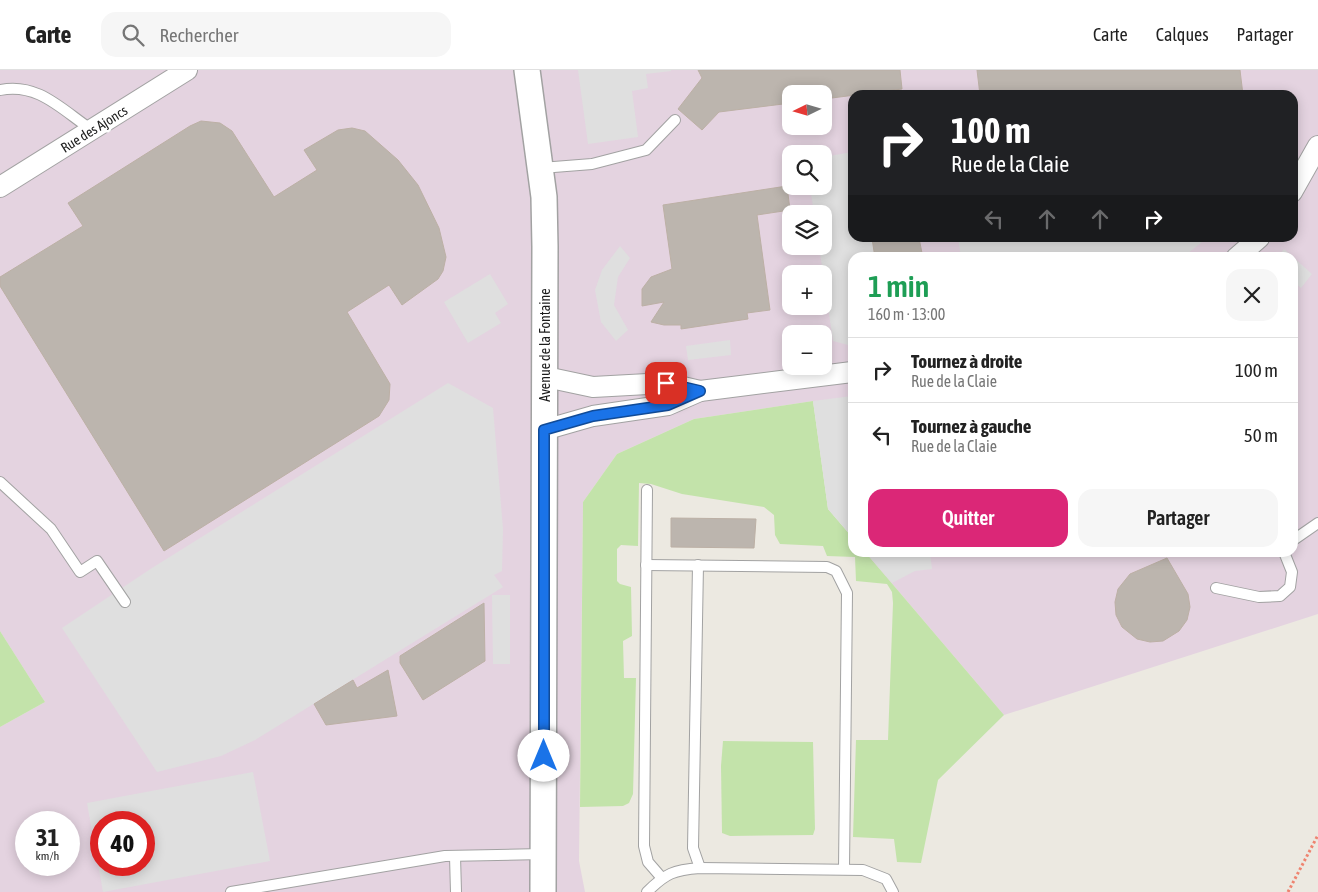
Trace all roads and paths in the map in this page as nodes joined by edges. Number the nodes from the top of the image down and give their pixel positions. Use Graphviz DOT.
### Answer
graph roads {
  1 [pos="188,70"];
  2 [pos="527,70"];
  3 [pos="0,90"];
  4 [pos="675,120"];
  5 [pos="92,130"];
  6 [pos="1318,146"];
  7 [pos="541,168"];
  8 [pos="1298,181"];
  9 [pos="0,187"];
  10 [pos="1254,242"];
  11 [pos="1243,252"];
  12 [pos="848,372"];
  13 [pos="546,377"];
  14 [pos="700,391"];
  15 [pos="544,430"];
  16 [pos="0,482"];
  17 [pos="647,490"];
  18 [pos="1318,523"];
  19 [pos="1298,537"];
  20 [pos="1286,557"];
  21 [pos="646,565"];
  22 [pos="698,565"];
  23 [pos="1216,588"];
  24 [pos="125,602"];
  25 [pos="1318,835"];
  26 [pos="544,854"];
  27 [pos="456,856"];
  28 [pos="700,868"];
  29 [pos="844,869"];
  30 [pos="661,878"];
  31 [pos="231,892"];
  32 [pos="456,892"];
  33 [pos="544,892"];
  34 [pos="647,892"];
  35 [pos="894,892"];
  36 [pos="1288,892"];
  1 -- 5 [label="street, Rue des Ajoncs"];
  2 -- 7 [label="street, Avenue de la Fontaine"];
  3 -- 5 [label="lane"];
  4 -- 7 [label="lane"];
  5 -- 9 [label="street, Rue des Ajoncs"];
  6 -- 8 [label="street"];
  7 -- 13 [label="street, Avenue de la Fontaine"];
  10 -- 11 [label="street"];
  12 -- 14 [label="street"];
  13 -- 14 [label="street"];
  13 -- 15 [label="street, Avenue de la Fontaine"];
  14 -- 15 [label="street"];
  15 -- 26 [label="street, Avenue de la Fontaine"];
  16 -- 24 [label="lane"];
  17 -- 21 [label="lane"];
  18 -- 19 [label="lane"];
  20 -- 23 [label="lane"];
  21 -- 22 [label="lane"];
  21 -- 30 [label="lane"];
  22 -- 28 [label="lane"];
  22 -- 29 [label="lane"];
  25 -- 36 [label="path"];
  26 -- 27 [label="lane"];
  26 -- 33 [label="street, Avenue de la Fontaine"];
  27 -- 31 [label="lane"];
  27 -- 32 [label="lane"];
  28 -- 29 [label="lane"];
  28 -- 30 [label="lane"];
  29 -- 35 [label="lane"];
  30 -- 34 [label="lane"];
}
